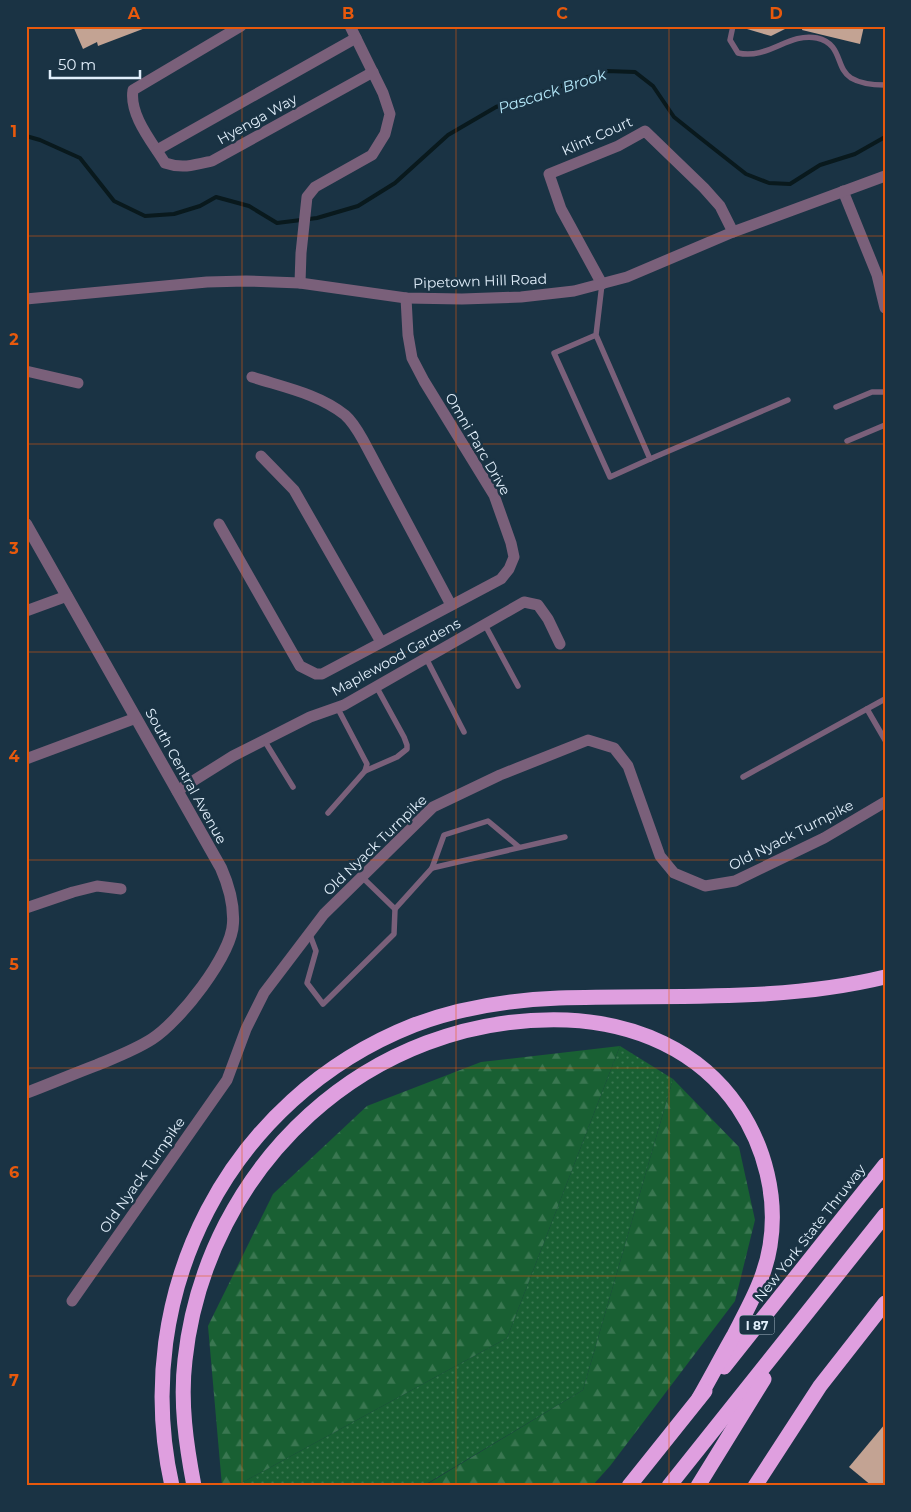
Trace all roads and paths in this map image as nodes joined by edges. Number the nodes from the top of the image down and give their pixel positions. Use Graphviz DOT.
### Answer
graph roads {
  1 [pos="241,26"];
  2 [pos="350,26"];
  3 [pos="733,26"];
  4 [pos="356,38"];
  5 [pos="373,72"];
  6 [pos="885,85"];
  7 [pos="157,150"];
  8 [pos="885,176"];
  9 [pos="843,190"];
  10 [pos="733,232"];
  11 [pos="300,284"];
  12 [pos="602,284"];
  13 [pos="406,298"];
  14 [pos="26,299"];
  15 [pos="885,308"];
  16 [pos="596,335"];
  17 [pos="26,371"];
  18 [pos="252,377"];
  19 [pos="78,384"];
  20 [pos="885,392"];
  21 [pos="788,400"];
  22 [pos="836,407"];
  23 [pos="885,425"];
  24 [pos="847,441"];
  25 [pos="262,456"];
  26 [pos="650,459"];
  27 [pos="26,524"];
  28 [pos="219,524"];
  29 [pos="67,596"];
  30 [pos="451,605"];
  31 [pos="26,611"];
  32 [pos="484,625"];
  33 [pos="381,642"];
  34 [pos="560,644"];
  35 [pos="426,658"];
  36 [pos="376,686"];
  37 [pos="518,686"];
  38 [pos="885,699"];
  39 [pos="337,707"];
  40 [pos="868,709"];
  41 [pos="136,718"];
  42 [pos="464,732"];
  43 [pos="264,740"];
  44 [pos="885,740"];
  45 [pos="26,759"];
  46 [pos="365,772"];
  47 [pos="743,778"];
  48 [pos="294,787"];
  49 [pos="177,791"];
  50 [pos="885,802"];
  51 [pos="328,813"];
  52 [pos="565,837"];
  53 [pos="519,847"];
  54 [pos="432,868"];
  55 [pos="362,877"];
  56 [pos="121,889"];
  57 [pos="26,908"];
  58 [pos="395,909"];
  59 [pos="310,935"];
  60 [pos="885,977"];
  61 [pos="26,1093"];
  62 [pos="885,1165"];
  63 [pos="885,1215"];
  64 [pos="72,1301"];
  65 [pos="885,1303"];
  66 [pos="804,1316"];
  67 [pos="699,1398"];
  68 [pos="172,1486"];
  69 [pos="194,1486"];
  70 [pos="629,1486"];
  71 [pos="669,1486"];
  72 [pos="698,1486"];
  73 [pos="754,1486"];
  1 -- 7 [label="street, Hyenga Way"];
  2 -- 4 [label="street"];
  3 -- 6 [label="lane"];
  4 -- 5 [label="street"];
  4 -- 7 [label="street, Hyenga Way"];
  5 -- 7 [label="street, Hyenga Way"];
  5 -- 11 [label="street"];
  8 -- 9 [label="street, Pipetown Hill Road"];
  9 -- 10 [label="street, Pipetown Hill Road"];
  9 -- 15 [label="street"];
  10 -- 12 [label="street, Pipetown Hill Road"];
  10 -- 12 [label="street, Klint Court"];
  11 -- 13 [label="street, Pipetown Hill Road"];
  11 -- 14 [label="street, Pipetown Hill Road"];
  12 -- 13 [label="street, Pipetown Hill Road"];
  12 -- 16 [label="lane"];
  13 -- 30 [label="street, Omni Parc Drive"];
  16 -- 26 [label="lane"];
  16 -- 26 [label="lane"];
  17 -- 19 [label="street"];
  18 -- 30 [label="street"];
  20 -- 22 [label="lane"];
  21 -- 26 [label="lane"];
  23 -- 24 [label="lane"];
  25 -- 33 [label="street"];
  27 -- 29 [label="street, South Central Avenue"];
  28 -- 33 [label="street, Omni Parc Drive"];
  29 -- 31 [label="street"];
  29 -- 41 [label="street, South Central Avenue"];
  30 -- 33 [label="street, Omni Parc Drive"];
  32 -- 34 [label="street, Maplewood Gardens"];
  32 -- 35 [label="street, Maplewood Gardens"];
  32 -- 37 [label="lane"];
  35 -- 36 [label="street, Maplewood Gardens"];
  35 -- 42 [label="lane"];
  36 -- 39 [label="street, Maplewood Gardens"];
  36 -- 46 [label="lane"];
  38 -- 40 [label="lane"];
  39 -- 43 [label="street, Maplewood Gardens"];
  39 -- 46 [label="lane"];
  40 -- 44 [label="lane"];
  40 -- 47 [label="lane"];
  41 -- 45 [label="street"];
  41 -- 49 [label="street, South Central Avenue"];
  43 -- 48 [label="lane"];
  43 -- 49 [label="street, Maplewood Gardens"];
  46 -- 51 [label="lane"];
  49 -- 61 [label="street, South Central Avenue"];
  50 -- 55 [label="street, Old Nyack Turnpike"];
  52 -- 53 [label="lane"];
  53 -- 54 [label="lane"];
  53 -- 54 [label="lane"];
  54 -- 58 [label="lane"];
  55 -- 58 [label="lane"];
  55 -- 59 [label="street, Old Nyack Turnpike"];
  56 -- 57 [label="street"];
  58 -- 59 [label="lane"];
  59 -- 64 [label="street, Old Nyack Turnpike"];
  60 -- 68 [label="highway"];
  62 -- 67 [label="highway, New York State Thruway / I 87"];
  63 -- 66 [label="highway, I 87"];
  65 -- 73 [label="highway"];
  66 -- 71 [label="highway, I 87"];
  66 -- 72 [label="highway"];
  67 -- 69 [label="highway"];
  67 -- 70 [label="highway, New York State Thruway / I 87"];
}
